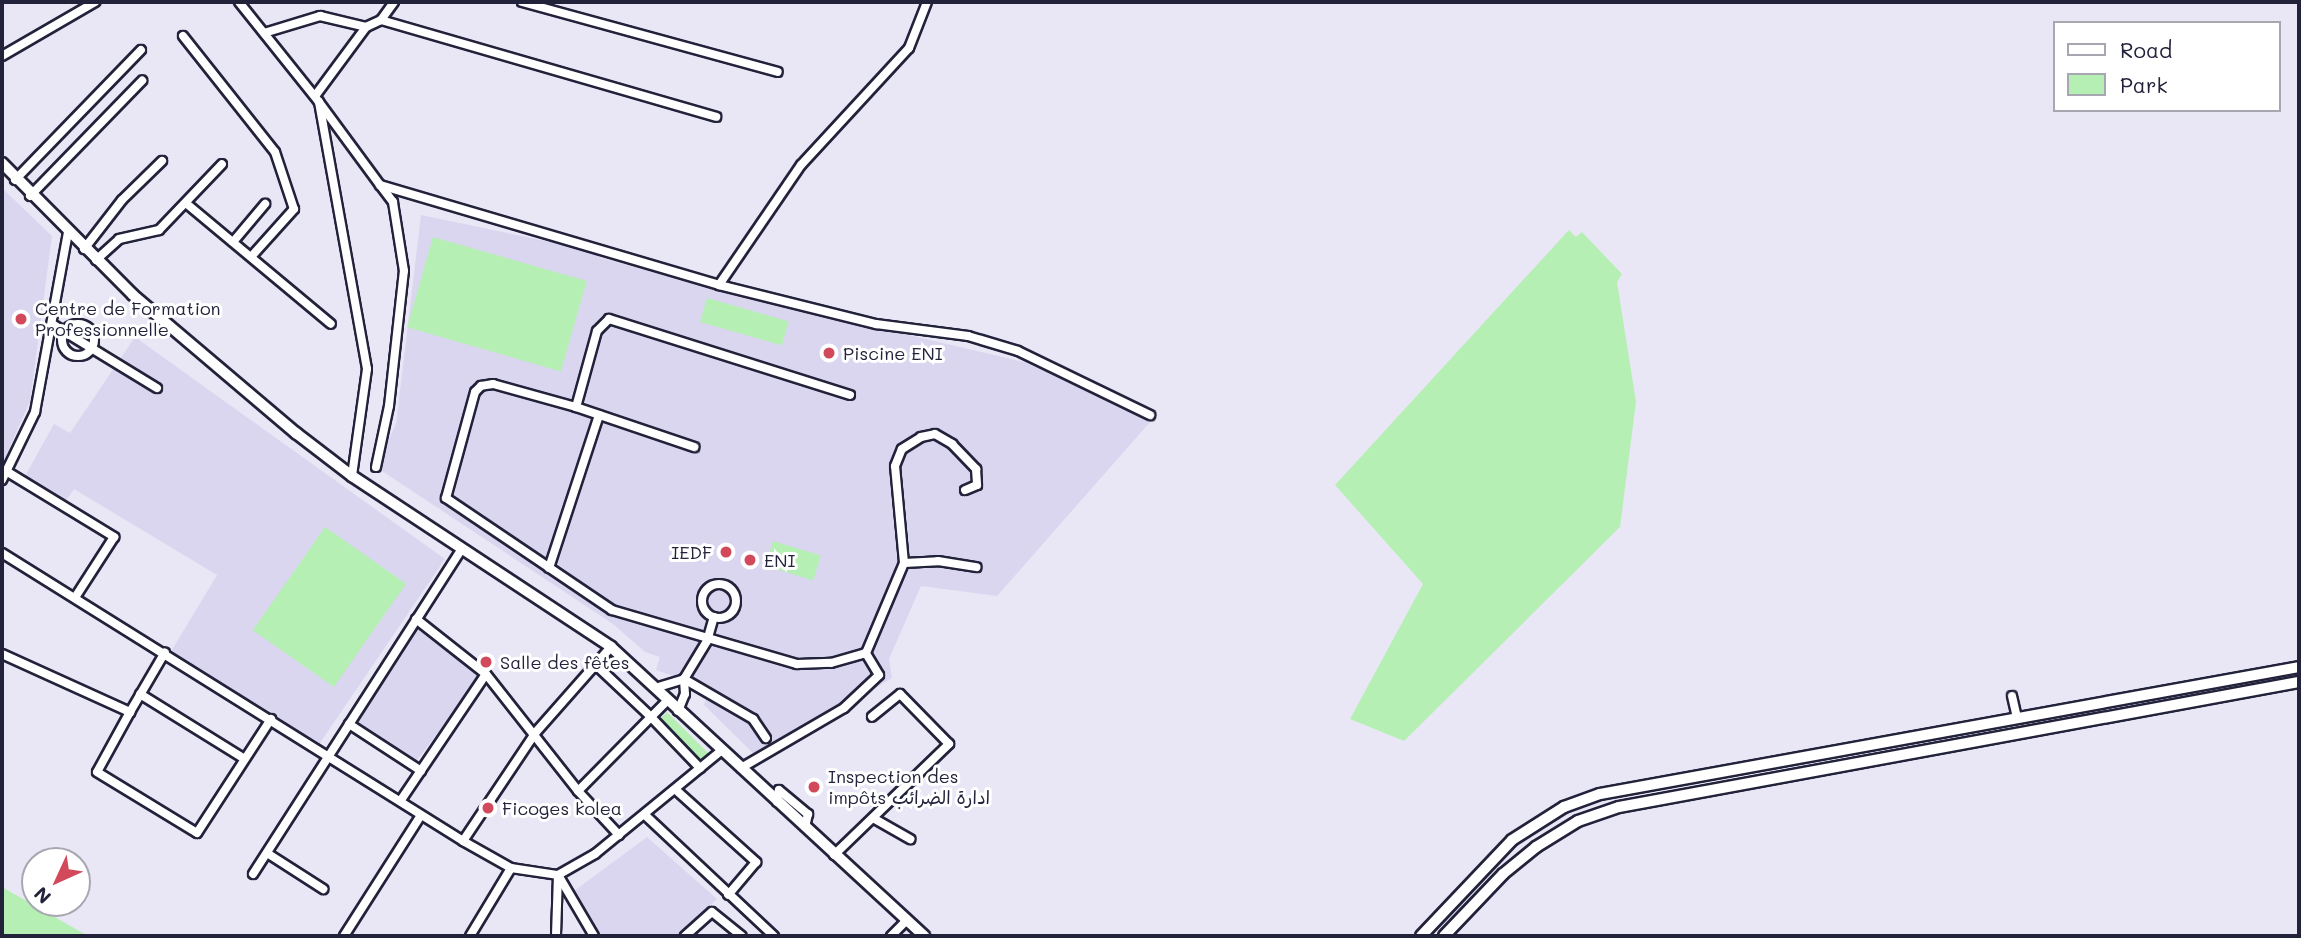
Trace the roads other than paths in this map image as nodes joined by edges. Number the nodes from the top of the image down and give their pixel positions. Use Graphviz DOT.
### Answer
graph roads {
  1 [pos="95,2"];
  2 [pos="239,2"];
  3 [pos="394,2"];
  4 [pos="522,2"];
  5 [pos="927,2"];
  6 [pos="381,20"];
  7 [pos="366,27"];
  8 [pos="264,33"];
  9 [pos="183,36"];
  10 [pos="141,50"];
  11 [pos="2,56"];
  12 [pos="778,72"];
  13 [pos="142,81"];
  14 [pos="317,99"];
  15 [pos="716,117"];
  16 [pos="162,161"];
  17 [pos="2,163"];
  18 [pos="222,164"];
  19 [pos="15,180"];
  20 [pos="380,185"];
  21 [pos="30,196"];
  22 [pos="187,204"];
  23 [pos="265,204"];
  24 [pos="68,233"];
  25 [pos="233,242"];
  26 [pos="84,249"];
  27 [pos="251,257"];
  28 [pos="96,260"];
  29 [pos="719,285"];
  30 [pos="52,324"];
  31 [pos="331,324"];
  32 [pos="64,331"];
  33 [pos="92,348"];
  34 [pos="158,388"];
  35 [pos="850,395"];
  36 [pos="576,407"];
  37 [pos="599,415"];
  38 [pos="1150,415"];
  39 [pos="694,447"];
  40 [pos="376,467"];
  41 [pos="6,471"];
  42 [pos="352,476"];
  43 [pos="2,480"];
  44 [pos="965,490"];
  45 [pos="462,548"];
  46 [pos="2,553"];
  47 [pos="904,563"];
  48 [pos="977,567"];
  49 [pos="550,568"];
  50 [pos="76,596"];
  51 [pos="714,617"];
  52 [pos="416,619"];
  53 [pos="707,640"];
  54 [pos="611,647"];
  55 [pos="165,653"];
  56 [pos="866,653"];
  57 [pos="2,654"];
  58 [pos="596,666"];
  59 [pos="2299,667"];
  60 [pos="486,674"];
  61 [pos="684,679"];
  62 [pos="2299,682"];
  63 [pos="655,688"];
  64 [pos="140,694"];
  65 [pos="2012,696"];
  66 [pos="667,700"];
  67 [pos="678,711"];
  68 [pos="130,712"];
  69 [pos="872,717"];
  70 [pos="2017,717"];
  71 [pos="651,718"];
  72 [pos="271,719"];
  73 [pos="349,724"];
  74 [pos="536,732"];
  75 [pos="766,738"];
  76 [pos="721,751"];
  77 [pos="330,756"];
  78 [pos="245,759"];
  79 [pos="700,768"];
  80 [pos="741,768"];
  81 [pos="421,771"];
  82 [pos="676,790"];
  83 [pos="578,791"];
  84 [pos="401,800"];
  85 [pos="421,815"];
  86 [pos="645,815"];
  87 [pos="873,818"];
  88 [pos="619,835"];
  89 [pos="910,839"];
  90 [pos="463,841"];
  91 [pos="267,853"];
  92 [pos="834,855"];
  93 [pos="511,869"];
  94 [pos="253,874"];
  95 [pos="558,875"];
  96 [pos="323,889"];
  97 [pos="728,895"];
  98 [pos="907,920"];
  99 [pos="919,935"];
  100 [pos="344,936"];
  101 [pos="470,936"];
  102 [pos="556,936"];
  103 [pos="594,936"];
  104 [pos="685,936"];
  105 [pos="742,936"];
  106 [pos="774,936"];
  107 [pos="891,936"];
  108 [pos="1421,936"];
  109 [pos="1444,936"];
  1 -- 11 [label="street"];
  2 -- 8 [label="street"];
  3 -- 6 [label="street"];
  4 -- 12 [label="street"];
  5 -- 29 [label="street"];
  6 -- 7 [label="street"];
  6 -- 15 [label="street"];
  7 -- 8 [label="street"];
  7 -- 14 [label="street"];
  8 -- 14 [label="street"];
  9 -- 27 [label="street"];
  10 -- 19 [label="street"];
  13 -- 21 [label="street"];
  14 -- 20 [label="street"];
  14 -- 42 [label="street"];
  16 -- 26 [label="street"];
  17 -- 19 [label="main road"];
  18 -- 22 [label="street"];
  19 -- 21 [label="main road"];
  20 -- 29 [label="street"];
  20 -- 40 [label="street"];
  21 -- 24 [label="main road"];
  22 -- 25 [label="street"];
  22 -- 28 [label="street"];
  23 -- 25 [label="street"];
  24 -- 26 [label="main road"];
  24 -- 30 [label="street"];
  25 -- 27 [label="street"];
  26 -- 28 [label="main road"];
  27 -- 31 [label="street"];
  28 -- 42 [label="main road"];
  29 -- 38 [label="street"];
  30 -- 32 [label="street"];
  30 -- 41 [label="street"];
  32 -- 33 [label="street"];
  32 -- 33 [label="street"];
  32 -- 33 [label="street"];
  33 -- 34 [label="street"];
  35 -- 36 [label="street"];
  36 -- 37 [label="street"];
  36 -- 49 [label="street"];
  37 -- 39 [label="street"];
  37 -- 49 [label="street"];
  41 -- 43 [label="street"];
  41 -- 50 [label="street"];
  42 -- 45 [label="main road"];
  44 -- 47 [label="street"];
  45 -- 52 [label="street"];
  45 -- 54 [label="main road"];
  46 -- 50 [label="street"];
  47 -- 48 [label="street"];
  47 -- 56 [label="street"];
  49 -- 53 [label="street"];
  50 -- 55 [label="street"];
  51 -- 51 [label="street"];
  51 -- 53 [label="street"];
  52 -- 60 [label="street"];
  52 -- 73 [label="street"];
  53 -- 56 [label="street"];
  53 -- 61 [label="street"];
  54 -- 58 [label="street"];
  54 -- 63 [label="main road"];
  55 -- 64 [label="street"];
  55 -- 72 [label="street"];
  56 -- 80 [label="street"];
  57 -- 68 [label="street"];
  58 -- 71 [label="street"];
  58 -- 74 [label="street"];
  59 -- 70 [label="main road"];
  60 -- 74 [label="street"];
  60 -- 81 [label="street"];
  61 -- 63 [label="street"];
  61 -- 67 [label="street"];
  61 -- 75 [label="street"];
  62 -- 109 [label="main road"];
  63 -- 66 [label="main road"];
  64 -- 68 [label="street"];
  64 -- 78 [label="street"];
  65 -- 70 [label="street"];
  66 -- 67 [label="main road"];
  66 -- 71 [label="street"];
  67 -- 76 [label="main road"];
  68 -- 78 [label="street"];
  69 -- 87 [label="street"];
  70 -- 108 [label="main road"];
  71 -- 79 [label="street"];
  71 -- 83 [label="street"];
  72 -- 77 [label="street"];
  72 -- 78 [label="street"];
  73 -- 77 [label="street"];
  73 -- 81 [label="street"];
  74 -- 83 [label="street"];
  74 -- 90 [label="street"];
  76 -- 79 [label="street"];
  76 -- 80 [label="main road"];
  77 -- 84 [label="street"];
  77 -- 91 [label="street"];
  79 -- 82 [label="street"];
  80 -- 92 [label="main road"];
  81 -- 84 [label="street"];
  82 -- 86 [label="street"];
  82 -- 97 [label="street"];
  83 -- 88 [label="street"];
  84 -- 85 [label="street"];
  85 -- 90 [label="street"];
  85 -- 100 [label="street"];
  86 -- 88 [label="street"];
  86 -- 97 [label="street"];
  87 -- 89 [label="street"];
  87 -- 92 [label="street"];
  88 -- 95 [label="street"];
  90 -- 93 [label="street"];
  91 -- 94 [label="street"];
  91 -- 96 [label="street"];
  92 -- 98 [label="main road"];
  93 -- 95 [label="street"];
  93 -- 101 [label="street"];
  95 -- 102 [label="street"];
  95 -- 103 [label="street"];
  97 -- 106 [label="street"];
  98 -- 99 [label="main road"];
  98 -- 107 [label="street"];
  104 -- 105 [label="street"];
}
